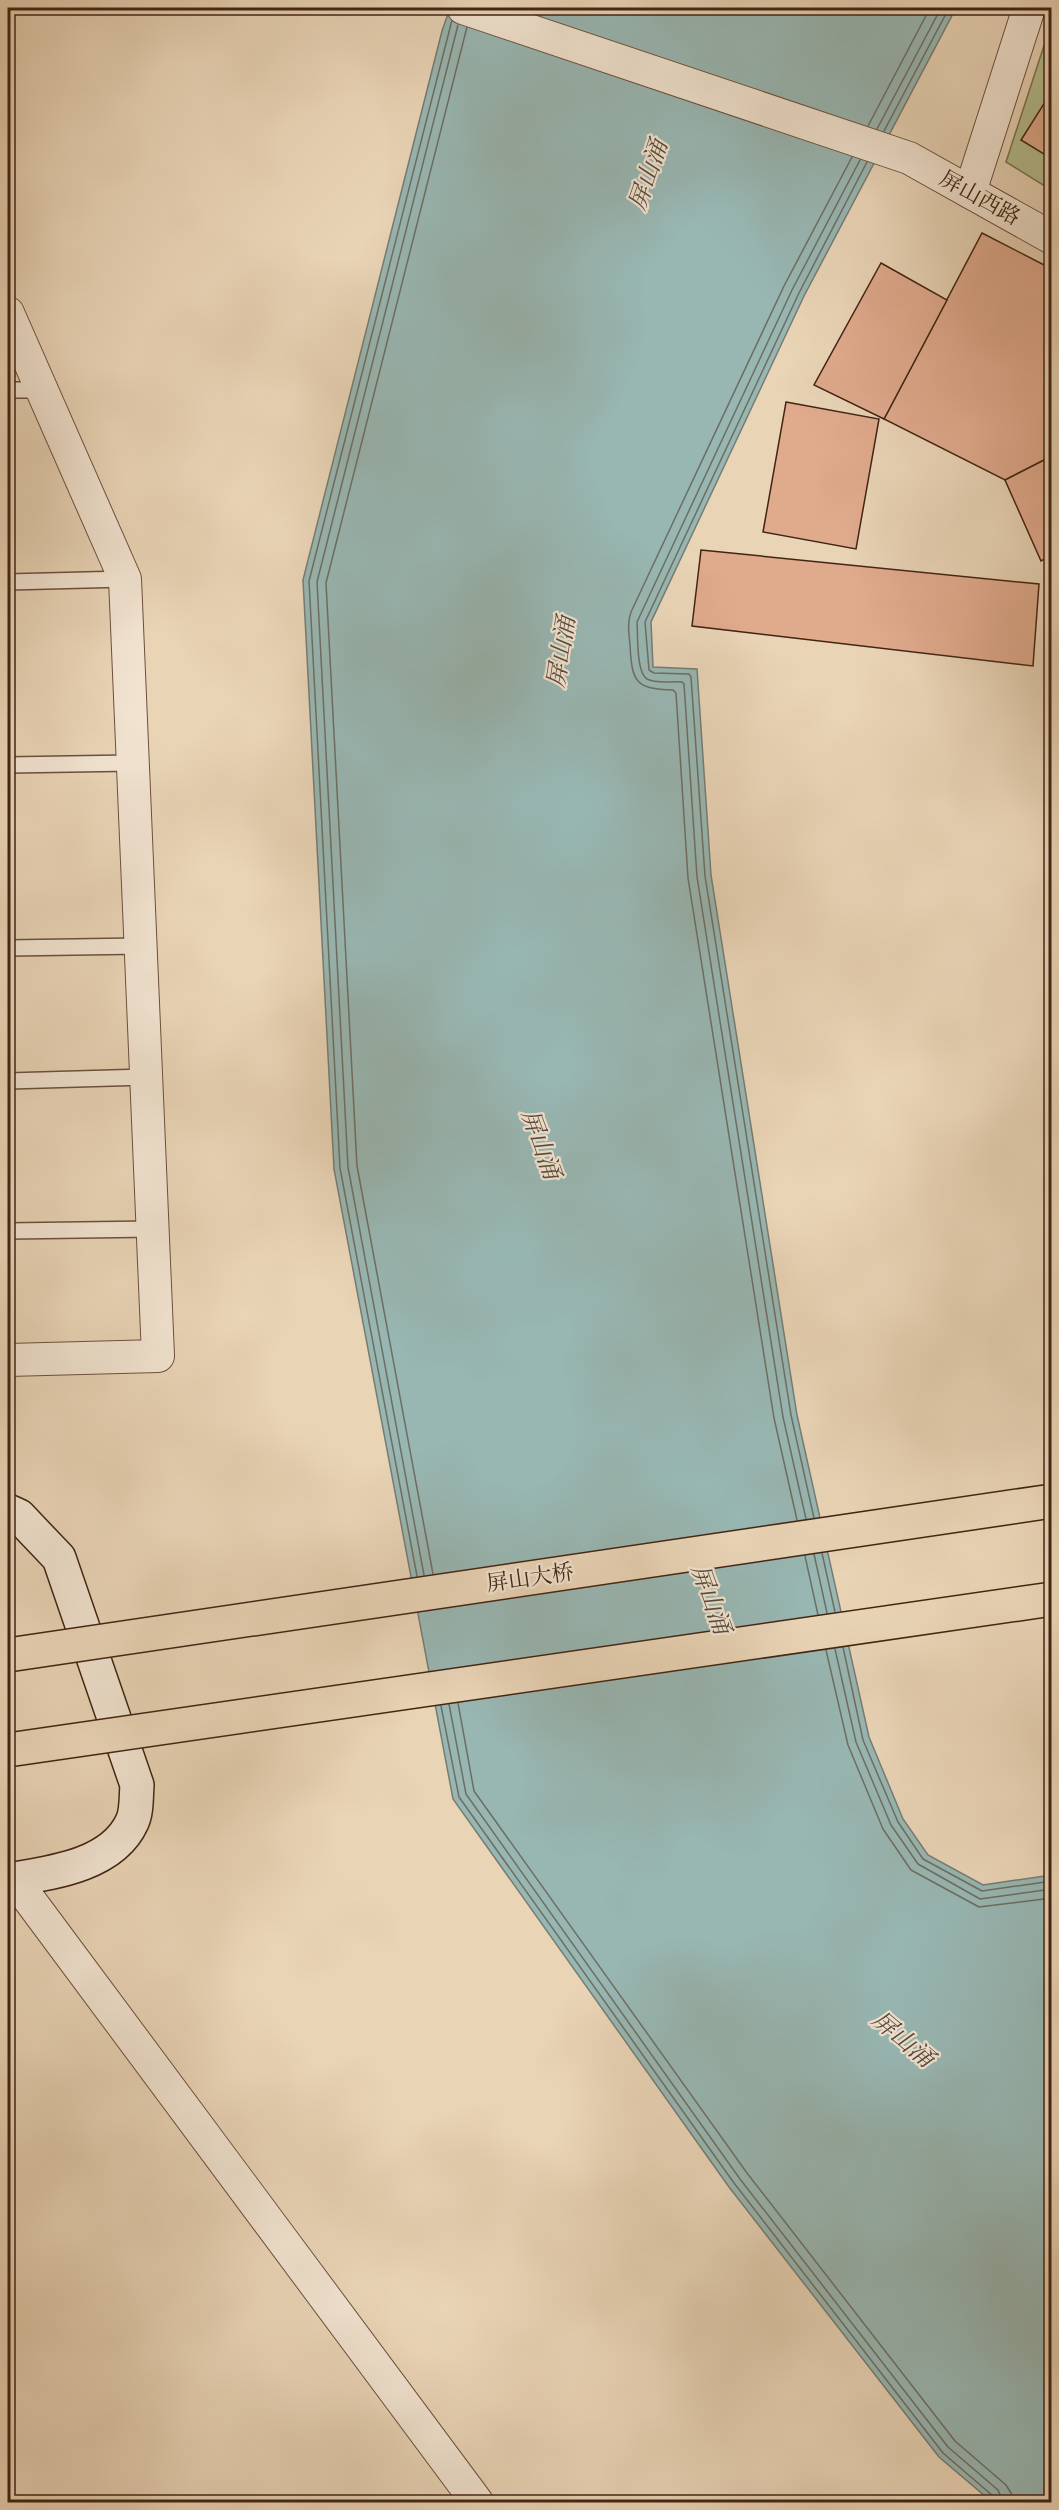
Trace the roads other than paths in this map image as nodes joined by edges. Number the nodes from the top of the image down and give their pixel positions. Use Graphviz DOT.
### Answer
graph roads {
  1 [pos="463,8"];
  2 [pos="1029,8"];
  3 [pos="970,192"];
  4 [pos="1052,238"];
  5 [pos="8,313"];
  6 [pos="8,390"];
  7 [pos="41,390"];
  8 [pos="125,579"];
  9 [pos="8,582"];
  10 [pos="132,763"];
  11 [pos="8,765"];
  12 [pos="141,946"];
  13 [pos="8,948"];
  14 [pos="146,1077"];
  15 [pos="8,1081"];
  16 [pos="153,1229"];
  17 [pos="8,1231"];
  18 [pos="8,1360"];
  19 [pos="1052,1501"];
  20 [pos="8,1511"];
  21 [pos="1052,1599"];
  22 [pos="8,1654"];
  23 [pos="8,1750"];
  24 [pos="11,1879"];
  25 [pos="477,2502"];
  1 -- 3 [label="street, 屏山西路"];
  2 -- 3 [label="street"];
  3 -- 4 [label="street, 屏山西路"];
  5 -- 7 [label="street"];
  6 -- 7 [label="lane"];
  7 -- 8 [label="street"];
  8 -- 9 [label="lane"];
  8 -- 10 [label="street"];
  10 -- 11 [label="lane"];
  10 -- 12 [label="street"];
  12 -- 13 [label="lane"];
  12 -- 14 [label="street"];
  14 -- 15 [label="lane"];
  14 -- 16 [label="street"];
  16 -- 17 [label="lane"];
  16 -- 18 [label="street"];
  19 -- 22 [label="highway, 屏山大桥, bridge"];
  20 -- 24 [label="street"];
  21 -- 23 [label="highway, bridge"];
  24 -- 25 [label="street"];
}
